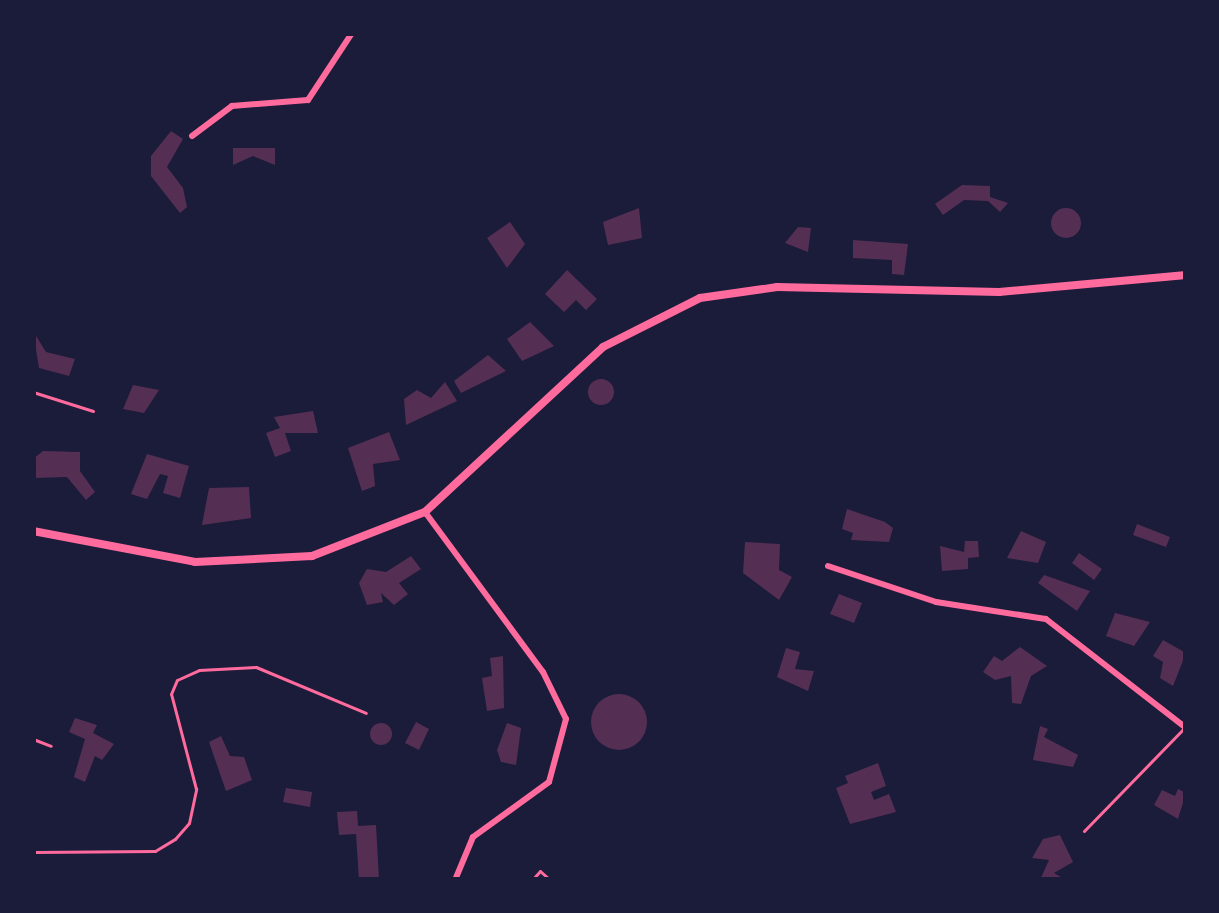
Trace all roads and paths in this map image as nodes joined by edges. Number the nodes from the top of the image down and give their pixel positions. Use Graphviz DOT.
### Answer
graph roads {
  1 [pos="352,33"];
  2 [pos="192,136"];
  3 [pos="1186,275"];
  4 [pos="33,392"];
  5 [pos="93,411"];
  6 [pos="425,512"];
  7 [pos="33,531"];
  8 [pos="828,566"];
  9 [pos="366,713"];
  10 [pos="1185,728"];
  11 [pos="33,739"];
  12 [pos="50,746"];
  13 [pos="1084,831"];
  14 [pos="33,852"];
  15 [pos="455,880"];
  16 [pos="532,880"];
  17 [pos="550,880"];
  1 -- 2 [label="street"];
  3 -- 6 [label="street"];
  4 -- 5 [label="lane"];
  6 -- 7 [label="street"];
  6 -- 15 [label="street"];
  8 -- 10 [label="street"];
  9 -- 14 [label="lane"];
  10 -- 13 [label="lane"];
  11 -- 12 [label="lane"];
  16 -- 17 [label="lane"];
}
